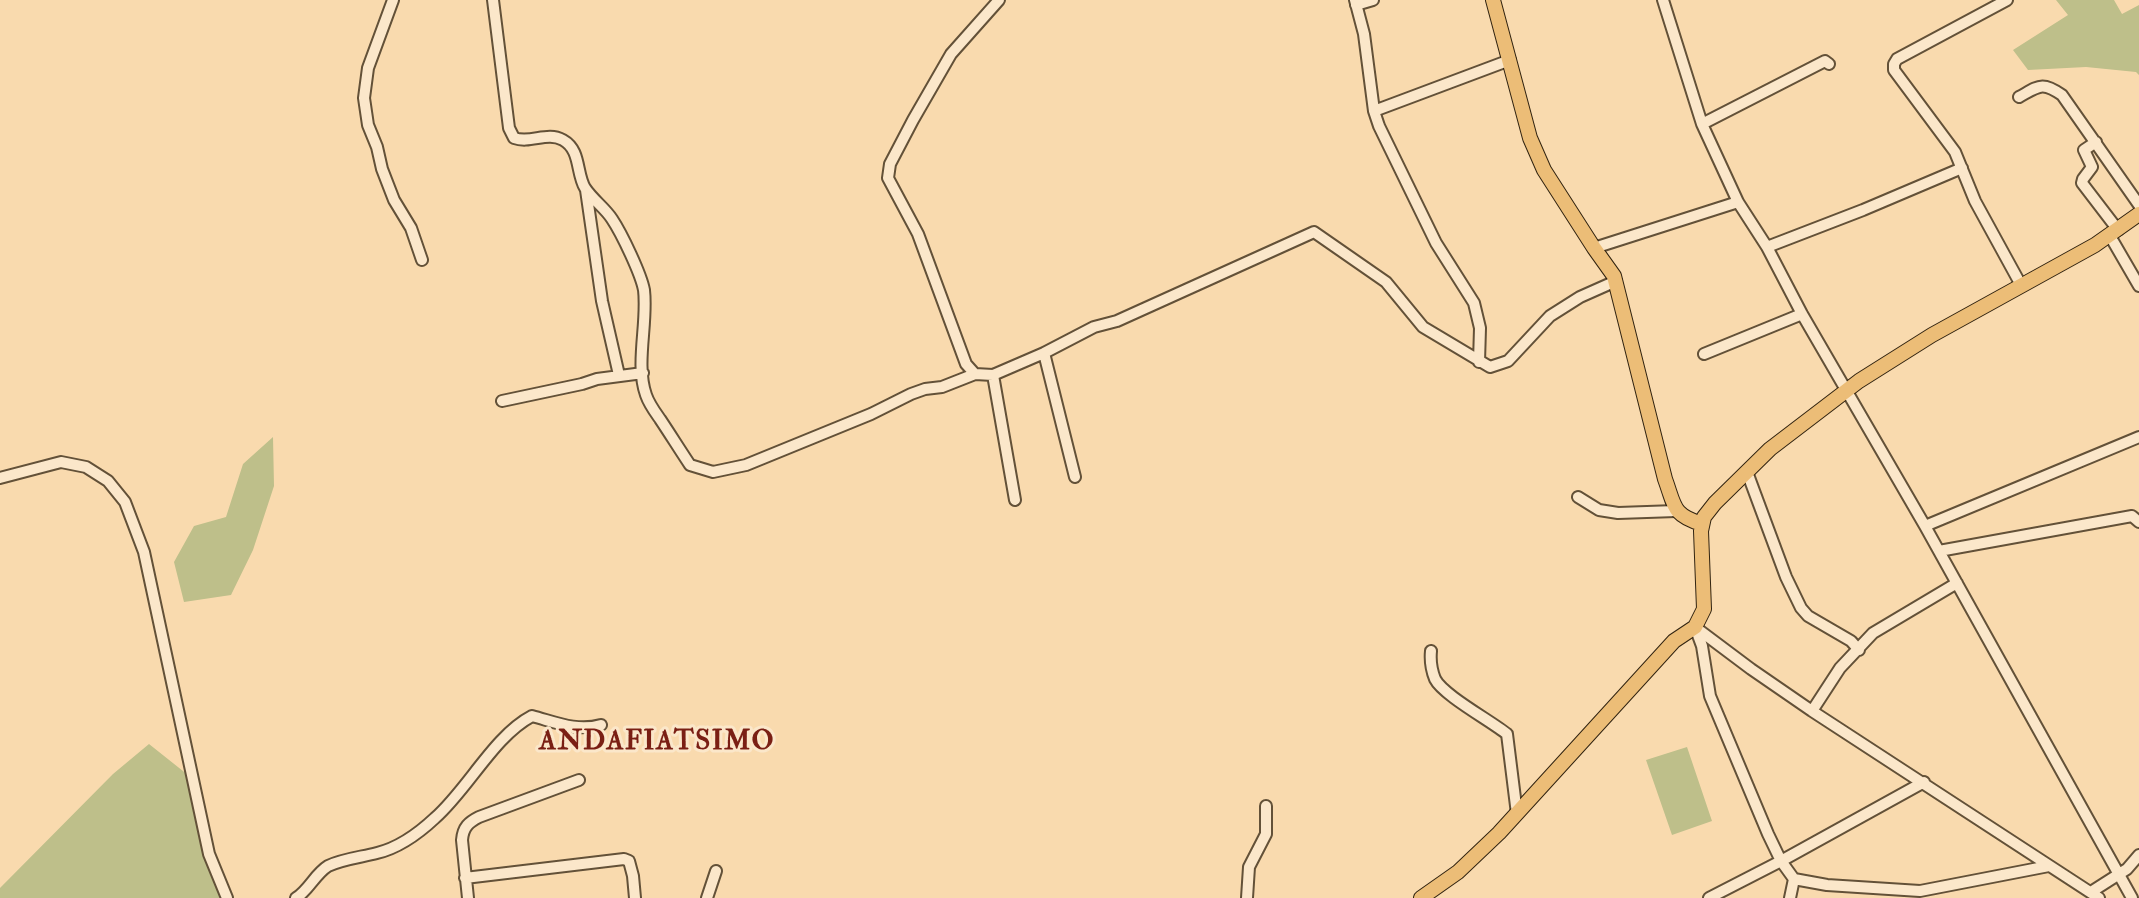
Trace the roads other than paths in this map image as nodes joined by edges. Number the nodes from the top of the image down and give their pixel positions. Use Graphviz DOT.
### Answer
graph roads {
  1 [pos="393,0"];
  2 [pos="493,0"];
  3 [pos="999,0"];
  4 [pos="1373,0"];
  5 [pos="1493,0"];
  6 [pos="1663,0"];
  7 [pos="2007,0"];
  8 [pos="1356,3"];
  9 [pos="1510,60"];
  10 [pos="1829,64"];
  11 [pos="2019,97"];
  12 [pos="1374,111"];
  13 [pos="1702,124"];
  14 [pos="2096,142"];
  15 [pos="1962,168"];
  16 [pos="586,190"];
  17 [pos="1738,202"];
  18 [pos="2139,205"];
  19 [pos="2139,214"];
  20 [pos="2114,233"];
  21 [pos="1767,247"];
  22 [pos="1594,248"];
  23 [pos="422,260"];
  24 [pos="1616,281"];
  25 [pos="2021,285"];
  26 [pos="2139,286"];
  27 [pos="1802,314"];
  28 [pos="1044,353"];
  29 [pos="1704,354"];
  30 [pos="1479,362"];
  31 [pos="643,373"];
  32 [pos="619,375"];
  33 [pos="975,375"];
  34 [pos="993,375"];
  35 [pos="1847,391"];
  36 [pos="502,401"];
  37 [pos="2139,437"];
  38 [pos="1747,472"];
  39 [pos="1075,477"];
  40 [pos="0,478"];
  41 [pos="1578,497"];
  42 [pos="1015,500"];
  43 [pos="1676,511"];
  44 [pos="2139,522"];
  45 [pos="1702,524"];
  46 [pos="1925,526"];
  47 [pos="1939,551"];
  48 [pos="1957,583"];
  49 [pos="1695,627"];
  50 [pos="1859,650"];
  51 [pos="1431,651"];
  52 [pos="1812,711"];
  53 [pos="602,725"];
  54 [pos="579,780"];
  55 [pos="1924,782"];
  56 [pos="1266,806"];
  57 [pos="1517,814"];
  58 [pos="2139,855"];
  59 [pos="1781,861"];
  60 [pos="2049,866"];
  61 [pos="716,871"];
  62 [pos="2119,874"];
  63 [pos="465,878"];
  64 [pos="1794,879"];
  65 [pos="1923,895"];
  66 [pos="2095,895"];
  67 [pos="227,898"];
  68 [pos="296,898"];
  69 [pos="468,898"];
  70 [pos="635,898"];
  71 [pos="707,898"];
  72 [pos="1247,898"];
  73 [pos="1421,898"];
  74 [pos="1709,898"];
  75 [pos="1790,898"];
  76 [pos="2132,898"];
  1 -- 23 [label="street"];
  2 -- 16 [label="street"];
  3 -- 33 [label="street"];
  4 -- 8 [label="street"];
  5 -- 9 [label="main road"];
  6 -- 13 [label="street"];
  7 -- 15 [label="street"];
  8 -- 12 [label="street"];
  9 -- 12 [label="street"];
  9 -- 22 [label="main road"];
  10 -- 13 [label="street"];
  11 -- 14 [label="street"];
  12 -- 30 [label="street"];
  13 -- 17 [label="street"];
  14 -- 18 [label="street"];
  14 -- 20 [label="street"];
  15 -- 21 [label="street"];
  15 -- 25 [label="street"];
  16 -- 31 [label="street"];
  16 -- 32 [label="street"];
  17 -- 21 [label="street"];
  17 -- 22 [label="street"];
  19 -- 20 [label="main road"];
  20 -- 25 [label="main road"];
  20 -- 26 [label="street"];
  21 -- 27 [label="street"];
  22 -- 24 [label="main road"];
  24 -- 30 [label="street"];
  24 -- 43 [label="main road"];
  25 -- 35 [label="main road"];
  27 -- 29 [label="street"];
  27 -- 35 [label="street"];
  28 -- 30 [label="street"];
  28 -- 34 [label="street"];
  28 -- 39 [label="street"];
  31 -- 32 [label="street"];
  31 -- 33 [label="street"];
  32 -- 36 [label="street"];
  33 -- 34 [label="street"];
  34 -- 42 [label="street"];
  35 -- 38 [label="main road"];
  35 -- 46 [label="street"];
  37 -- 46 [label="street"];
  38 -- 45 [label="main road"];
  38 -- 50 [label="street"];
  40 -- 67 [label="street"];
  41 -- 43 [label="street"];
  43 -- 45 [label="main road"];
  44 -- 47 [label="street"];
  45 -- 49 [label="main road"];
  46 -- 47 [label="street"];
  47 -- 48 [label="street"];
  48 -- 50 [label="street"];
  48 -- 62 [label="street"];
  49 -- 52 [label="street"];
  49 -- 57 [label="main road"];
  49 -- 59 [label="street"];
  50 -- 52 [label="street"];
  51 -- 57 [label="street"];
  52 -- 55 [label="street"];
  53 -- 68 [label="street"];
  54 -- 63 [label="street"];
  55 -- 59 [label="street"];
  55 -- 60 [label="street"];
  56 -- 72 [label="street"];
  57 -- 73 [label="main road"];
  58 -- 62 [label="street"];
  59 -- 64 [label="street"];
  59 -- 74 [label="street"];
  60 -- 65 [label="street"];
  60 -- 66 [label="street"];
  61 -- 71 [label="street"];
  62 -- 66 [label="street"];
  62 -- 76 [label="street"];
  63 -- 69 [label="street"];
  63 -- 70 [label="street"];
  64 -- 65 [label="street"];
  64 -- 75 [label="street"];
}
